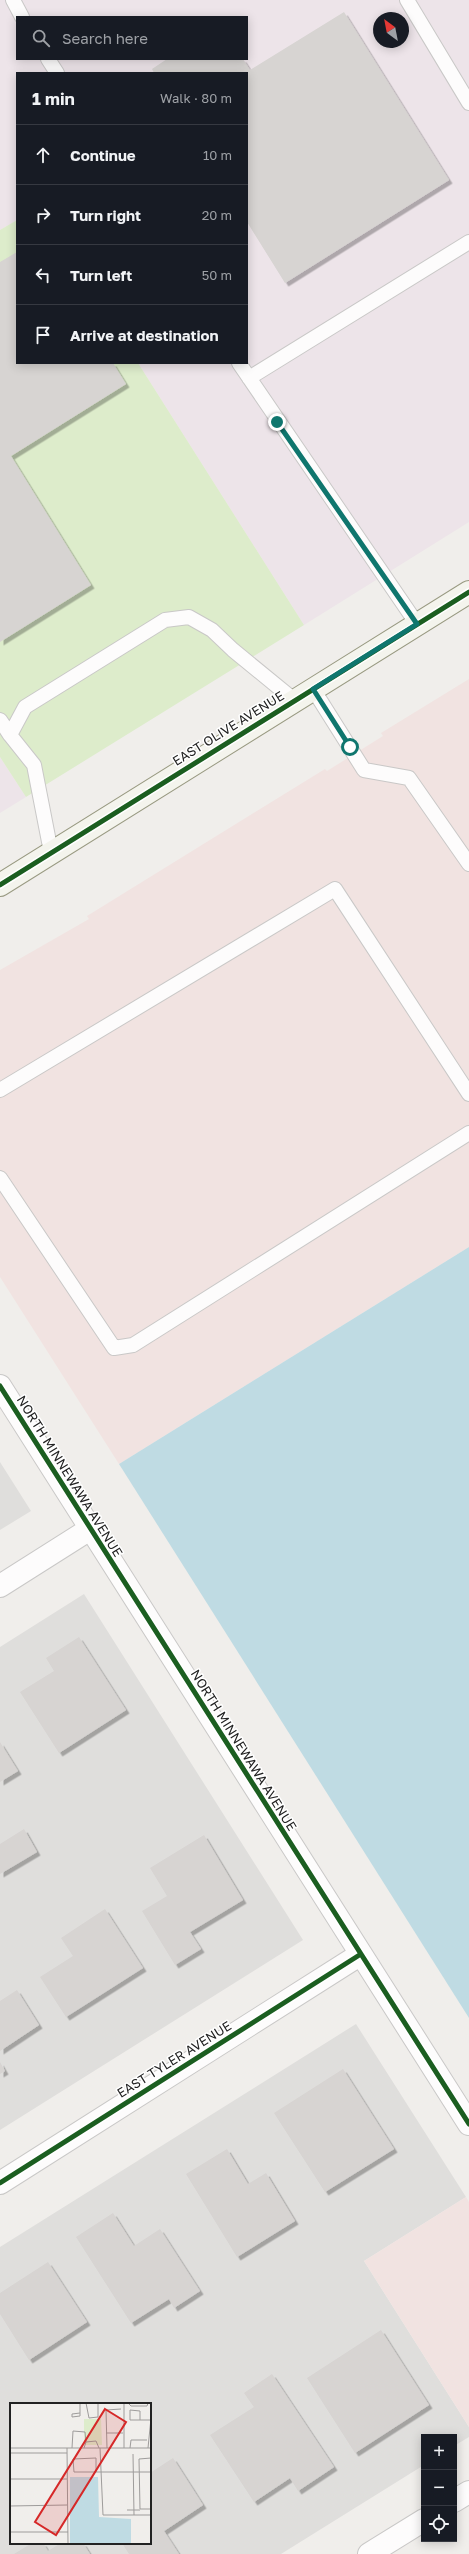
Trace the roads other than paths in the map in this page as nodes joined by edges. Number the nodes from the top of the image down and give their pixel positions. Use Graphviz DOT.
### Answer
graph roads {
  1 [pos="13,0"];
  2 [pos="407,0"];
  3 [pos="21,16"];
  4 [pos="49,60"];
  5 [pos="56,72"];
  6 [pos="469,103"];
  7 [pos="469,242"];
  8 [pos="240,364"];
  9 [pos="249,378"];
  10 [pos="469,592"];
  11 [pos="417,624"];
  12 [pos="313,689"];
  13 [pos="294,700"];
  14 [pos="0,720"];
  15 [pos="10,735"];
  16 [pos="51,852"];
  17 [pos="469,864"];
  18 [pos="0,885"];
  19 [pos="0,1090"];
  20 [pos="469,1094"];
  21 [pos="469,1133"];
  22 [pos="0,1178"];
  23 [pos="0,1386"];
  24 [pos="90,1529"];
  25 [pos="0,1586"];
  26 [pos="361,1954"];
  27 [pos="469,2124"];
  28 [pos="0,2183"];
  29 [pos="469,2492"];
  30 [pos="457,2499"];
  31 [pos="421,2522"];
  32 [pos="369,2554"];
  1 -- 3 [label="lane"];
  2 -- 6 [label="lane"];
  4 -- 5 [label="lane"];
  7 -- 9 [label="lane"];
  8 -- 9 [label="lane"];
  9 -- 11 [label="lane"];
  10 -- 11 [label="main road, EAST OLIVE AVENUE"];
  11 -- 12 [label="main road, EAST OLIVE AVENUE"];
  12 -- 13 [label="main road, EAST OLIVE AVENUE"];
  12 -- 17 [label="lane"];
  13 -- 15 [label="lane"];
  13 -- 16 [label="main road, EAST OLIVE AVENUE"];
  14 -- 15 [label="lane"];
  15 -- 16 [label="lane"];
  16 -- 18 [label="main road, EAST OLIVE AVENUE"];
  19 -- 20 [label="lane"];
  21 -- 22 [label="lane"];
  23 -- 24 [label="street, NORTH MINNEWAWA AVENUE"];
  24 -- 25 [label="street"];
  24 -- 26 [label="street, NORTH MINNEWAWA AVENUE"];
  26 -- 27 [label="street, NORTH MINNEWAWA AVENUE"];
  26 -- 28 [label="street, EAST TYLER AVENUE"];
  29 -- 30 [label="street"];
  31 -- 32 [label="street"];
}
